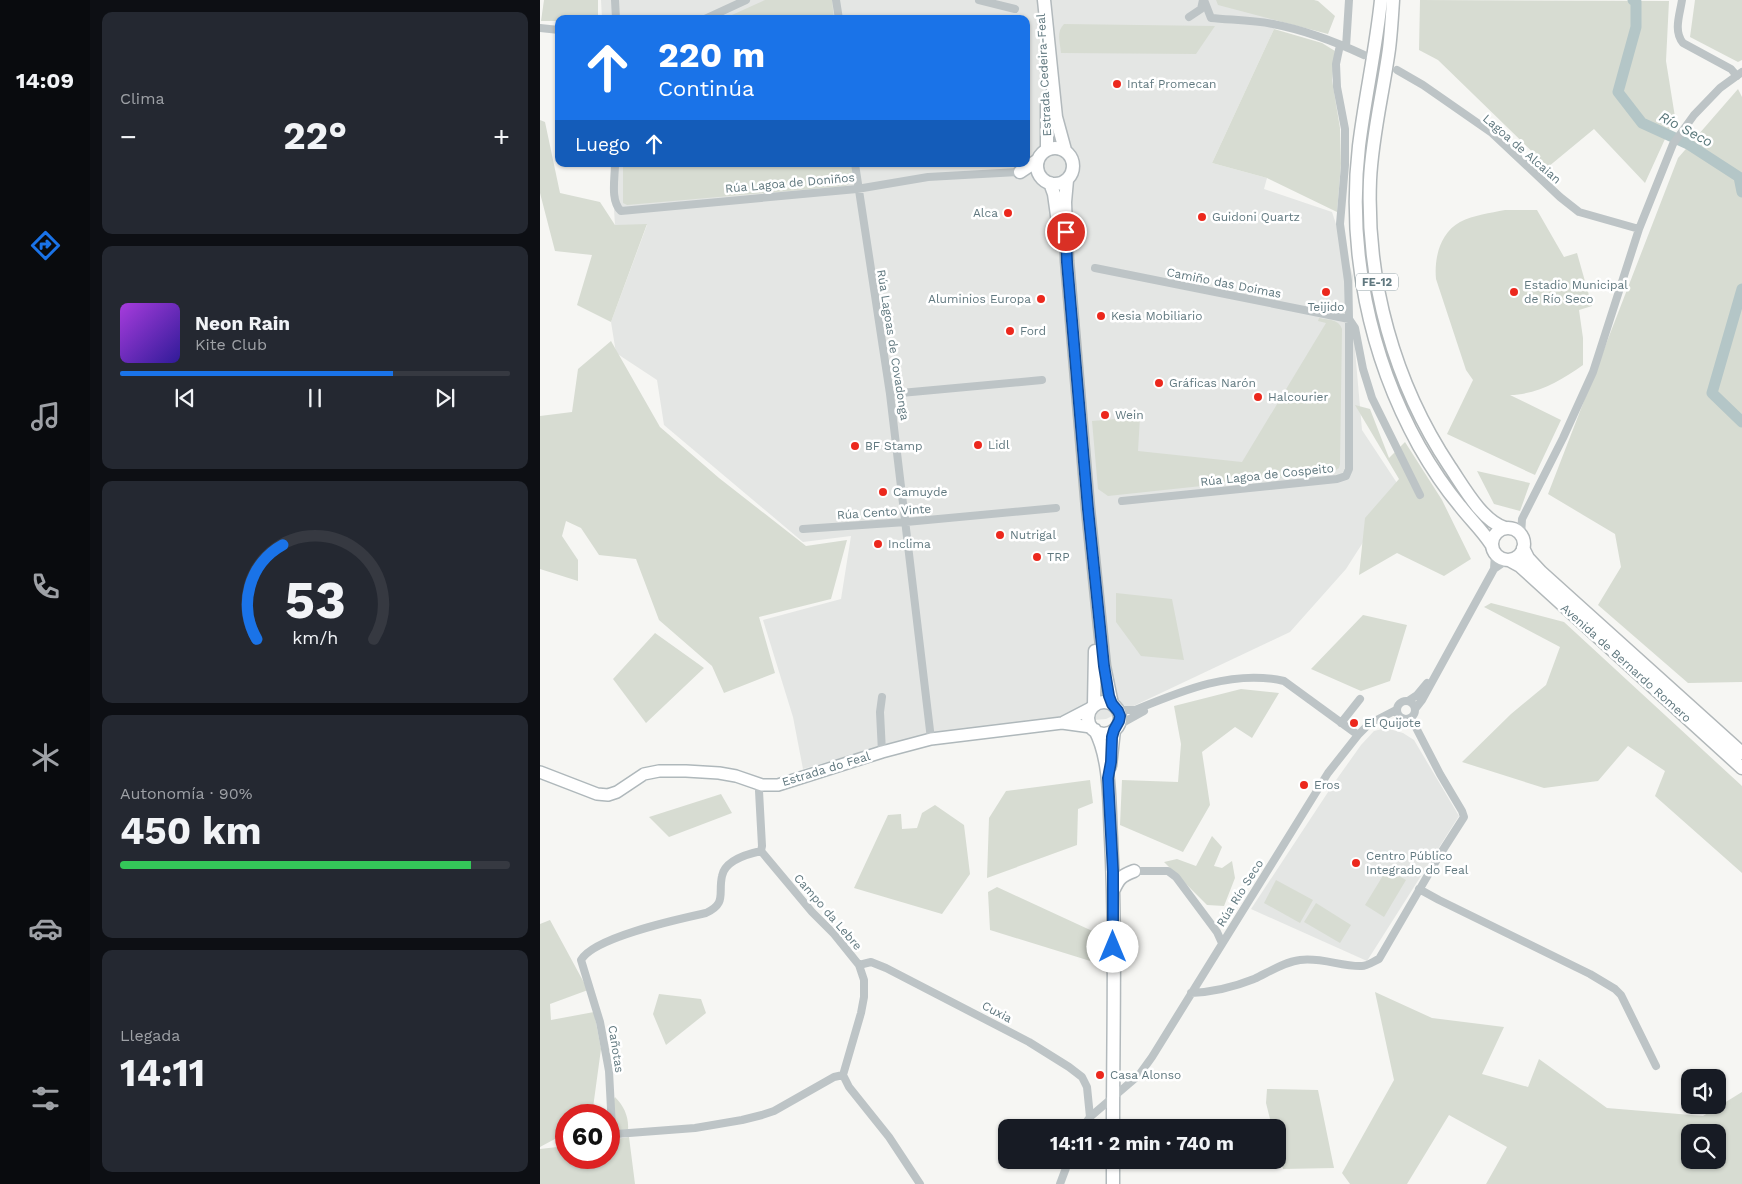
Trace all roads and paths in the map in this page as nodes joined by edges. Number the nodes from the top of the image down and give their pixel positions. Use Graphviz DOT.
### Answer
graph roads {
  1 [pos="615,0"];
  2 [pos="746,0"];
  3 [pos="836,0"];
  4 [pos="979,0"];
  5 [pos="1040,0"];
  6 [pos="1044,0"];
  7 [pos="1203,0"];
  8 [pos="1350,0"];
  9 [pos="1381,0"];
  10 [pos="1393,0"];
  11 [pos="1682,0"];
  12 [pos="1016,9"];
  13 [pos="616,15"];
  14 [pos="714,15"];
  15 [pos="838,15"];
  16 [pos="1189,17"];
  17 [pos="540,28"];
  18 [pos="555,30"];
  19 [pos="1343,46"];
  20 [pos="1364,56"];
  21 [pos="1397,70"];
  22 [pos="1740,74"];
  23 [pos="1047,149"];
  24 [pos="1065,150"];
  25 [pos="1038,160"];
  26 [pos="1030,165"];
  27 [pos="615,167"];
  28 [pos="855,167"];
  29 [pos="1028,167"];
  30 [pos="1020,172"];
  31 [pos="1039,175"];
  32 [pos="1067,180"];
  33 [pos="1050,183"];
  34 [pos="857,188"];
  35 [pos="1639,229"];
  36 [pos="1095,268"];
  37 [pos="1349,319"];
  38 [pos="1042,380"];
  39 [pos="890,394"];
  40 [pos="1420,495"];
  41 [pos="1122,501"];
  42 [pos="1056,508"];
  43 [pos="906,522"];
  44 [pos="803,529"];
  45 [pos="1512,530"];
  46 [pos="1523,548"];
  47 [pos="1493,549"];
  48 [pos="1508,560"];
  49 [pos="1494,569"];
  50 [pos="1438,670"];
  51 [pos="1170,696"];
  52 [pos="882,697"];
  53 [pos="1360,699"];
  54 [pos="1408,701"];
  55 [pos="1114,705"];
  56 [pos="1093,707"];
  57 [pos="1415,709"];
  58 [pos="1396,710"];
  59 [pos="1411,718"];
  60 [pos="1062,723"];
  61 [pos="1341,723"];
  62 [pos="1093,728"];
  63 [pos="1116,728"];
  64 [pos="1358,735"];
  65 [pos="932,739"];
  66 [pos="882,752"];
  67 [pos="1742,753"];
  68 [pos="1742,768"];
  69 [pos="540,772"];
  70 [pos="1108,778"];
  71 [pos="762,785"];
  72 [pos="761,852"];
  73 [pos="1112,855"];
  74 [pos="1134,871"];
  75 [pos="1113,872"];
  76 [pos="1419,889"];
  77 [pos="1113,891"];
  78 [pos="1209,920"];
  79 [pos="1230,930"];
  80 [pos="1222,943"];
  81 [pos="859,965"];
  82 [pos="1191,993"];
  83 [pos="1656,1066"];
  84 [pos="842,1075"];
  85 [pos="1113,1097"];
  86 [pos="1090,1117"];
  87 [pos="1113,1119"];
  88 [pos="1066,1169"];
  89 [pos="1113,1169"];
  90 [pos="920,1184"];
  91 [pos="1060,1184"];
  92 [pos="1113,1184"];
  1 -- 13 [label="street"];
  2 -- 14 [label="street"];
  3 -- 15 [label="street"];
  4 -- 12 [label="street"];
  5 -- 23 [label="main road, Estrada Cedeira-Feal"];
  6 -- 24 [label="main road, Estrada Cedeira-Feal"];
  7 -- 16 [label="street"];
  7 -- 19 [label="street"];
  8 -- 19 [label="street"];
  9 -- 47 [label="main road, FE-12"];
  10 -- 45 [label="main road, FE-12"];
  11 -- 22 [label="street"];
  17 -- 18 [label="street"];
  19 -- 20 [label="street"];
  19 -- 37 [label="street"];
  21 -- 35 [label="street, Lagoa de Alcaian"];
  22 -- 35 [label="street"];
  23 -- 24 [label="main road"];
  23 -- 25 [label="main road"];
  24 -- 32 [label="main road"];
  25 -- 26 [label="main road"];
  25 -- 31 [label="main road"];
  27 -- 34 [label="street, Rúa Lagoa de Doniños"];
  28 -- 34 [label="street, Rúa Lagoas de Covadonga"];
  29 -- 30 [label="main road"];
  30 -- 31 [label="main road"];
  30 -- 34 [label="street, Rúa Lagoa de Doniños"];
  31 -- 33 [label="main road"];
  32 -- 33 [label="main road"];
  32 -- 55 [label="main road"];
  33 -- 56 [label="main road"];
  34 -- 39 [label="street, Rúa Lagoas de Covadonga"];
  35 -- 45 [label="street"];
  36 -- 37 [label="street, Camiño das Doimas"];
  37 -- 40 [label="street"];
  37 -- 41 [label="street, Rúa Lagoa de Cospeito"];
  38 -- 39 [label="street"];
  39 -- 43 [label="street, Rúa Lagoas de Covadonga"];
  42 -- 43 [label="street, Rúa Cento Vinte"];
  43 -- 44 [label="street, Rúa Cento Vinte"];
  43 -- 65 [label="street, Rúa Lagoas de Covadonga"];
  45 -- 46 [label="main road"];
  45 -- 47 [label="main road"];
  46 -- 48 [label="main road"];
  46 -- 67 [label="main road, Avenida de Bernardo Romero"];
  47 -- 48 [label="main road"];
  47 -- 49 [label="street"];
  48 -- 49 [label="street"];
  48 -- 68 [label="main road, Avenida de Bernardo Romero"];
  49 -- 50 [label="street"];
  50 -- 54 [label="street"];
  50 -- 57 [label="street"];
  51 -- 55 [label="street"];
  51 -- 61 [label="street"];
  51 -- 63 [label="street"];
  52 -- 66 [label="street"];
  53 -- 61 [label="street"];
  54 -- 57 [label="street"];
  54 -- 58 [label="street"];
  55 -- 56 [label="main road"];
  55 -- 63 [label="main road"];
  56 -- 60 [label="main road, Estrada do Feal"];
  56 -- 62 [label="main road"];
  57 -- 59 [label="street"];
  58 -- 59 [label="street"];
  58 -- 64 [label="street, Rúa Río Seco"];
  59 -- 76 [label="street"];
  60 -- 62 [label="main road, Estrada do Feal"];
  60 -- 65 [label="main road, Estrada do Feal"];
  61 -- 64 [label="street"];
  62 -- 63 [label="main road"];
  62 -- 70 [label="main road"];
  63 -- 70 [label="main road"];
  64 -- 79 [label="street, Rúa Río Seco"];
  65 -- 66 [label="main road, Estrada do Feal"];
  66 -- 71 [label="main road, Estrada do Feal"];
  69 -- 71 [label="main road, Estrada do Feal"];
  70 -- 73 [label="main road"];
  71 -- 72 [label="street"];
  72 -- 81 [label="street, Campo da Lebre"];
  72 -- 84 [label="street, Cañotas"];
  73 -- 74 [label="main road"];
  73 -- 75 [label="main road"];
  74 -- 75 [label="main road"];
  74 -- 77 [label="main road"];
  74 -- 78 [label="street"];
  75 -- 77 [label="main road"];
  76 -- 82 [label="street"];
  76 -- 83 [label="street"];
  77 -- 85 [label="main road"];
  78 -- 79 [label="street"];
  78 -- 80 [label="street"];
  79 -- 80 [label="street, Rúa Río Seco"];
  80 -- 82 [label="street, Rúa Río Seco"];
  81 -- 84 [label="street, Campo da Lebre"];
  81 -- 86 [label="street, Cuxia"];
  82 -- 85 [label="street, Rúa Río Seco"];
  84 -- 90 [label="street"];
  85 -- 86 [label="street, Rúa Río Seco"];
  85 -- 87 [label="main road"];
  88 -- 91 [label="street"];
  89 -- 92 [label="main road"];
}
